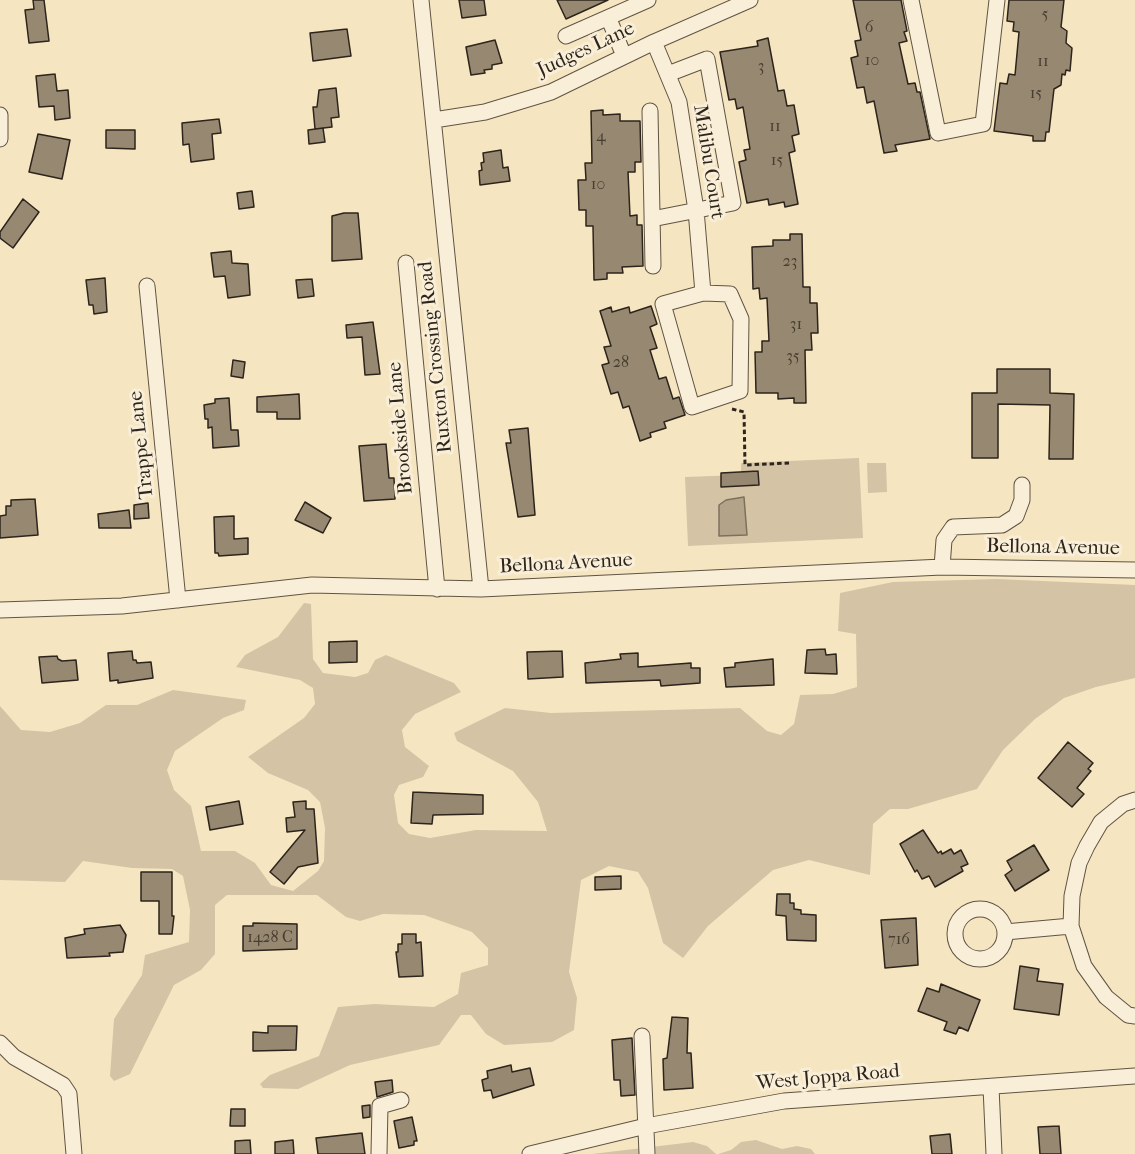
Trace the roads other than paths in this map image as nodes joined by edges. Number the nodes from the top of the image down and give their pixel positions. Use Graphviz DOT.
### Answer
graph roads {
  1 [pos="421,0"];
  2 [pos="648,0"];
  3 [pos="911,0"];
  4 [pos="997,0"];
  5 [pos="744,2"];
  6 [pos="609,19"];
  7 [pos="566,36"];
  8 [pos="654,42"];
  9 [pos="624,56"];
  10 [pos="668,74"];
  11 [pos="650,111"];
  12 [pos="0,114"];
  13 [pos="434,120"];
  14 [pos="0,139"];
  15 [pos="696,210"];
  16 [pos="652,219"];
  17 [pos="406,263"];
  18 [pos="653,266"];
  19 [pos="147,286"];
  20 [pos="703,292"];
  21 [pos="1022,485"];
  22 [pos="942,567"];
  23 [pos="1135,570"];
  24 [pos="437,589"];
  25 [pos="481,589"];
  26 [pos="178,600"];
  27 [pos="0,610"];
  28 [pos="1135,800"];
  29 [pos="1071,926"];
  30 [pos="1005,932"];
  31 [pos="1135,1016"];
  32 [pos="642,1036"];
  33 [pos="0,1043"];
  34 [pos="1135,1076"];
  35 [pos="991,1087"];
  36 [pos="401,1100"];
  37 [pos="646,1126"];
  38 [pos="74,1154"];
  39 [pos="379,1154"];
  40 [pos="530,1154"];
  41 [pos="647,1154"];
  42 [pos="994,1154"];
  1 -- 13 [label="street, Ruxton Crossing Road"];
  2 -- 6 [label="street"];
  3 -- 4 [label="street"];
  5 -- 8 [label="street, Judges Lane"];
  6 -- 7 [label="street"];
  6 -- 9 [label="street"];
  8 -- 9 [label="street, Judges Lane"];
  8 -- 10 [label="street, Malibu Court"];
  9 -- 13 [label="street, Judges Lane"];
  10 -- 15 [label="street, Malibu Court"];
  10 -- 15 [label="street"];
  11 -- 16 [label="street"];
  12 -- 14 [label="street"];
  13 -- 25 [label="street, Ruxton Crossing Road"];
  15 -- 16 [label="street"];
  15 -- 20 [label="street, Malibu Court"];
  16 -- 18 [label="street"];
  17 -- 24 [label="street, Brookside Lane"];
  19 -- 26 [label="street, Trappe Lane"];
  20 -- 20 [label="street"];
  21 -- 22 [label="street"];
  22 -- 23 [label="street, Bellona Avenue"];
  22 -- 25 [label="street, Bellona Avenue"];
  24 -- 25 [label="street, Bellona Avenue"];
  24 -- 26 [label="street, Bellona Avenue"];
  26 -- 27 [label="street, Bellona Avenue"];
  28 -- 29 [label="street"];
  29 -- 30 [label="street"];
  29 -- 31 [label="street"];
  32 -- 37 [label="street"];
  33 -- 38 [label="street"];
  34 -- 35 [label="street, West Joppa Road"];
  35 -- 37 [label="street, West Joppa Road"];
  35 -- 42 [label="street"];
  36 -- 39 [label="street"];
  37 -- 40 [label="street, West Joppa Road"];
  37 -- 41 [label="street"];
}
